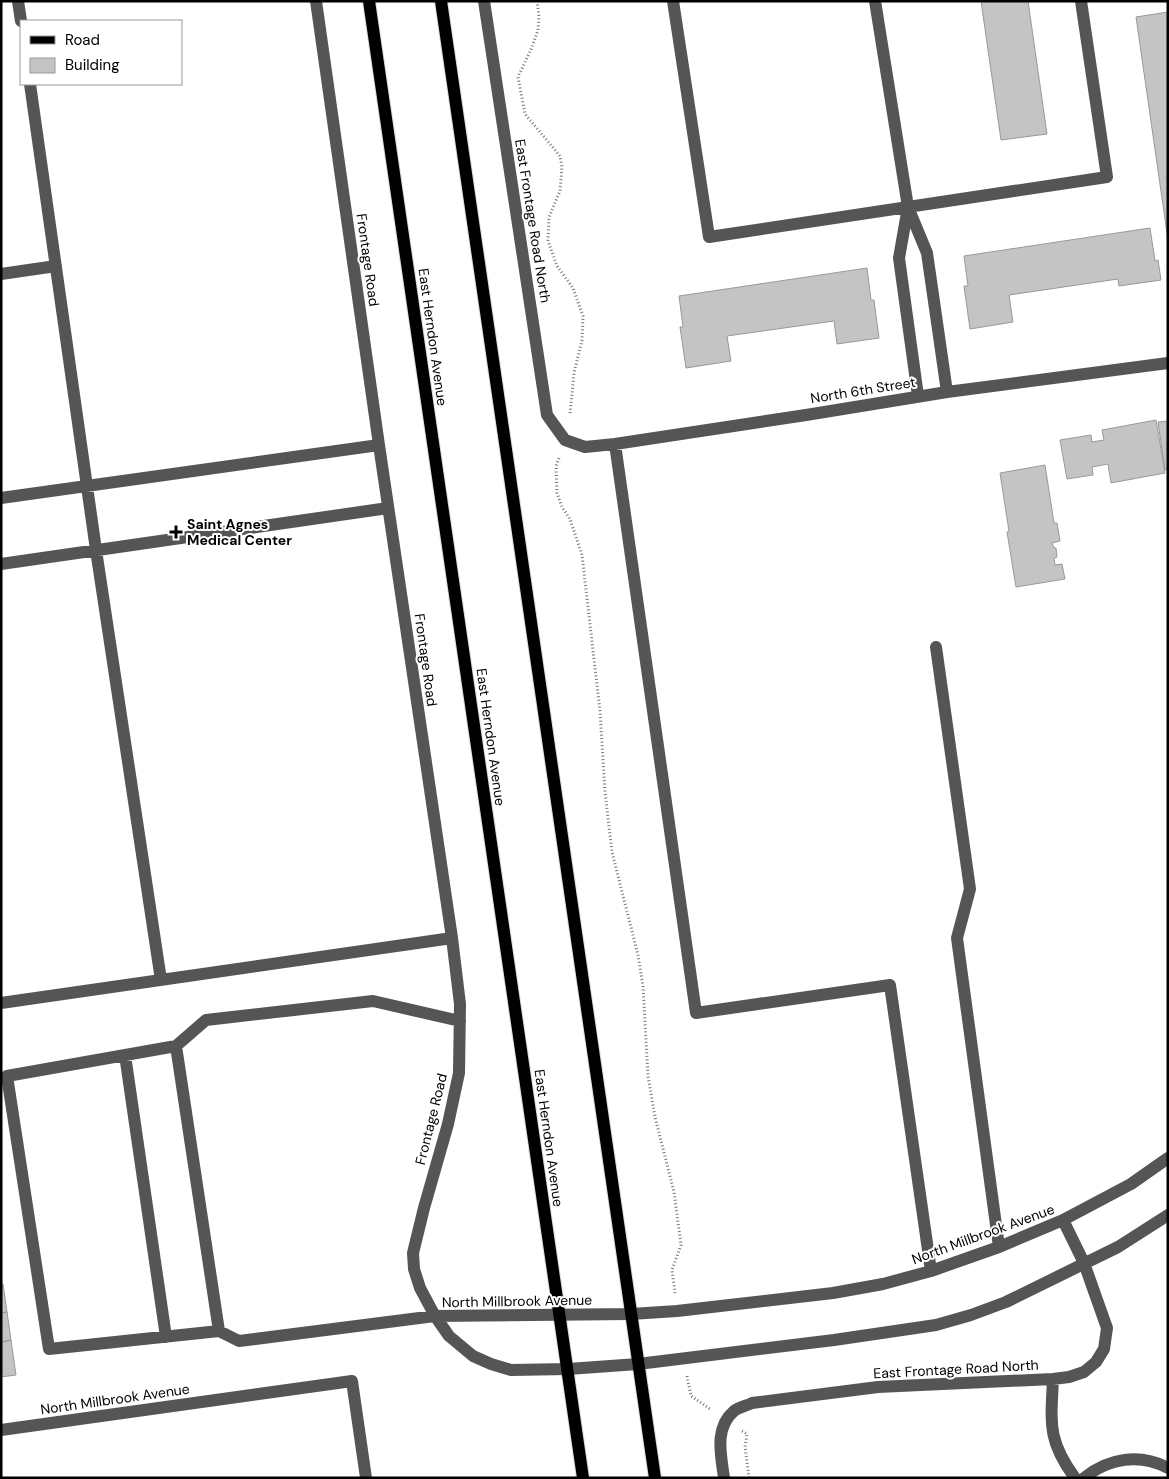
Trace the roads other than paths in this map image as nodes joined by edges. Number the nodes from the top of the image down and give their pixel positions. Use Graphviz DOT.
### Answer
graph roads {
  1 [pos="18,1"];
  2 [pos="316,1"];
  3 [pos="369,1"];
  4 [pos="441,1"];
  5 [pos="484,1"];
  6 [pos="673,1"];
  7 [pos="876,1"];
  8 [pos="1081,1"];
  9 [pos="21,20"];
  10 [pos="30,85"];
  11 [pos="908,207"];
  12 [pos="56,266"];
  13 [pos="1,274"];
  14 [pos="1168,363"];
  15 [pos="947,392"];
  16 [pos="918,396"];
  17 [pos="565,440"];
  18 [pos="615,444"];
  19 [pos="379,445"];
  20 [pos="86,485"];
  21 [pos="1,498"];
  22 [pos="388,508"];
  23 [pos="96,550"];
  24 [pos="1,564"];
  25 [pos="936,647"];
  26 [pos="452,938"];
  27 [pos="161,980"];
  28 [pos="1,1003"];
  29 [pos="460,1021"];
  30 [pos="176,1046"];
  31 [pos="125,1055"];
  32 [pos="1168,1158"];
  33 [pos="1168,1215"];
  34 [pos="1063,1220"];
  35 [pos="999,1247"];
  36 [pos="1084,1263"];
  37 [pos="931,1272"];
  38 [pos="560,1314"];
  39 [pos="631,1314"];
  40 [pos="435,1316"];
  41 [pos="219,1331"];
  42 [pos="166,1337"];
  43 [pos="638,1364"];
  44 [pos="568,1369"];
  45 [pos="1052,1379"];
  46 [pos="1,1430"];
  47 [pos="1168,1468"];
  48 [pos="366,1478"];
  49 [pos="583,1478"];
  50 [pos="655,1478"];
  51 [pos="724,1478"];
  52 [pos="1075,1478"];
  53 [pos="1084,1478"];
  1 -- 9 [label="street"];
  2 -- 19 [label="street, Frontage Road"];
  3 -- 38 [label="main road, East Herndon Avenue"];
  4 -- 39 [label="main road"];
  5 -- 17 [label="street, East Frontage Road North"];
  6 -- 11 [label="street"];
  7 -- 11 [label="street"];
  8 -- 11 [label="street"];
  10 -- 12 [label="street"];
  11 -- 15 [label="street"];
  11 -- 16 [label="street"];
  12 -- 13 [label="street"];
  12 -- 20 [label="street"];
  14 -- 15 [label="street, North 6th Street"];
  15 -- 16 [label="street, North 6th Street"];
  16 -- 18 [label="street, North 6th Street"];
  17 -- 18 [label="street, North 6th Street"];
  18 -- 37 [label="street"];
  19 -- 20 [label="street"];
  19 -- 22 [label="street, Frontage Road"];
  20 -- 21 [label="street"];
  20 -- 23 [label="street"];
  22 -- 23 [label="street"];
  22 -- 26 [label="street, Frontage Road"];
  23 -- 24 [label="street"];
  23 -- 27 [label="street"];
  25 -- 35 [label="street"];
  26 -- 27 [label="street"];
  26 -- 29 [label="street, Frontage Road"];
  27 -- 28 [label="street"];
  29 -- 30 [label="street"];
  29 -- 40 [label="street, Frontage Road"];
  30 -- 31 [label="street"];
  30 -- 41 [label="street"];
  31 -- 42 [label="street"];
  31 -- 42 [label="street"];
  32 -- 34 [label="street, North Millbrook Avenue"];
  33 -- 36 [label="street, North Millbrook Avenue"];
  34 -- 35 [label="street, North Millbrook Avenue"];
  34 -- 36 [label="street, East Frontage Road North"];
  35 -- 37 [label="street, North Millbrook Avenue"];
  36 -- 43 [label="street, North Millbrook Avenue"];
  36 -- 45 [label="street, East Frontage Road North"];
  37 -- 39 [label="street, North Millbrook Avenue"];
  38 -- 39 [label="street, North Millbrook Avenue"];
  38 -- 40 [label="street, North Millbrook Avenue"];
  38 -- 44 [label="main road, East Herndon Avenue"];
  39 -- 43 [label="main road"];
  40 -- 41 [label="street"];
  40 -- 44 [label="street, North Millbrook Avenue"];
  41 -- 42 [label="street"];
  43 -- 44 [label="street, North Millbrook Avenue"];
  43 -- 50 [label="main road"];
  44 -- 49 [label="main road, East Herndon Avenue"];
  45 -- 51 [label="street, East Frontage Road North"];
  45 -- 52 [label="street"];
  46 -- 48 [label="street, North Millbrook Avenue"];
  47 -- 53 [label="street"];
}
